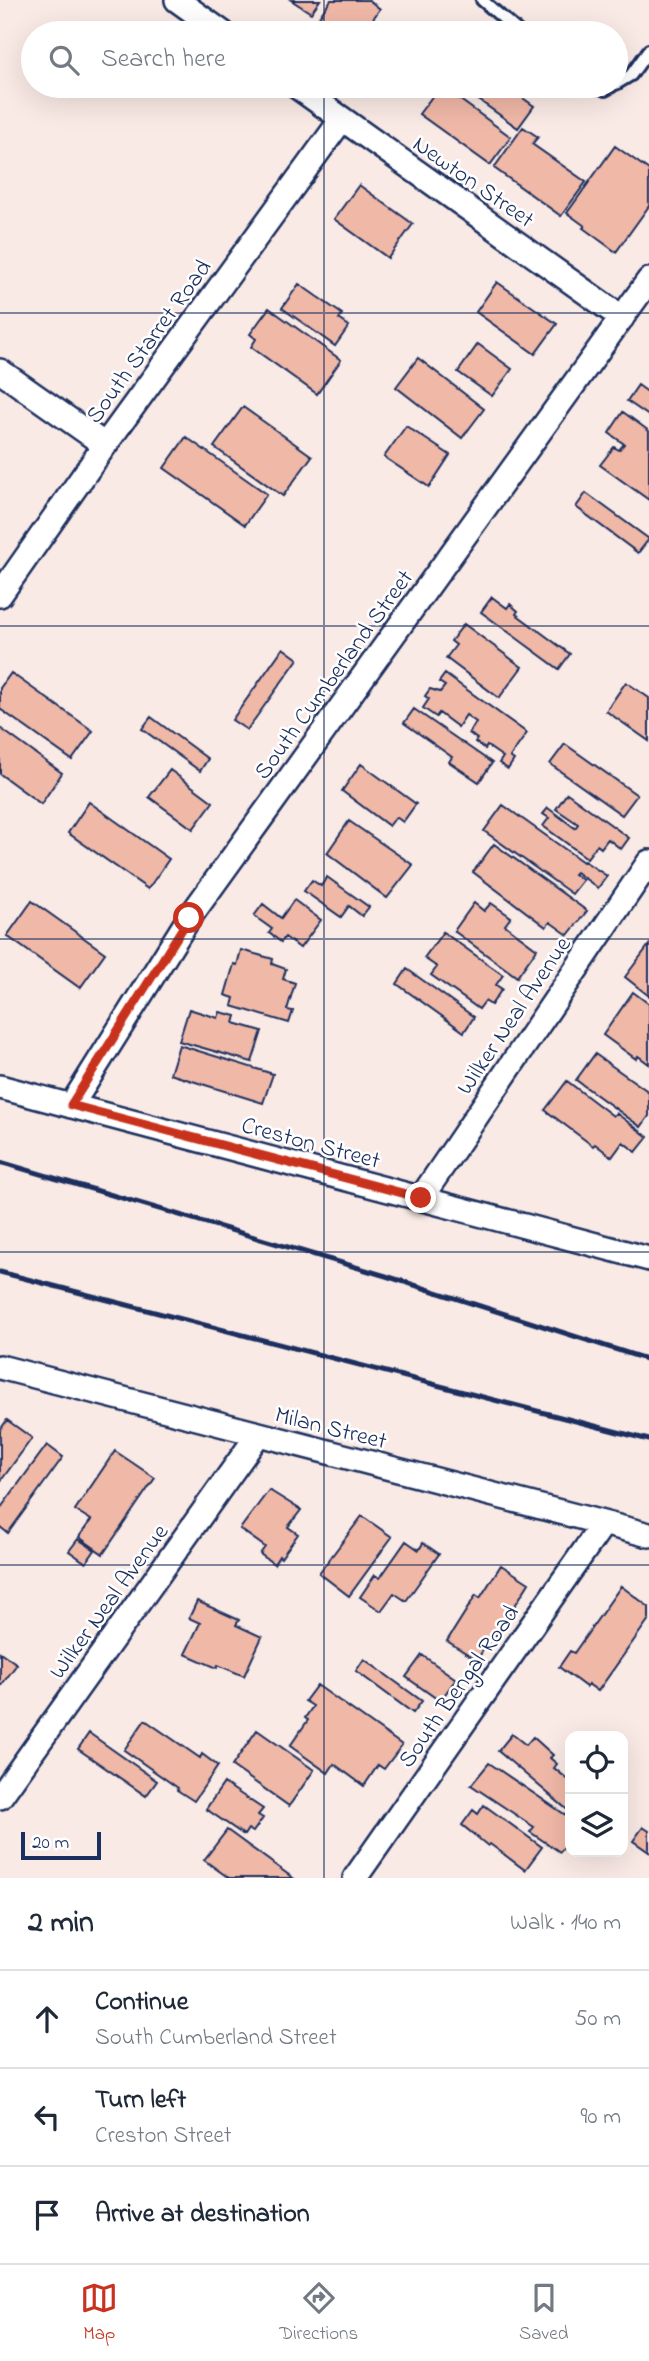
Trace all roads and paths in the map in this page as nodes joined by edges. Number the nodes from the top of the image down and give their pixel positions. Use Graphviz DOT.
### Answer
graph roads {
  1 [pos="177,0"];
  2 [pos="482,0"];
  3 [pos="206,21"];
  4 [pos="506,21"];
  5 [pos="649,50"];
  6 [pos="628,77"];
  7 [pos="313,98"];
  8 [pos="342,119"];
  9 [pos="649,280"];
  10 [pos="622,318"];
  11 [pos="0,370"];
  12 [pos="105,445"];
  13 [pos="0,594"];
  14 [pos="649,862"];
  15 [pos="0,1087"];
  16 [pos="71,1105"];
  17 [pos="421,1198"];
  18 [pos="649,1259"];
  19 [pos="0,1367"];
  20 [pos="258,1435"];
  21 [pos="603,1524"];
  22 [pos="649,1535"];
  23 [pos="0,1797"];
  24 [pos="355,1878"];
  1 -- 3 [label="street"];
  2 -- 4 [label="lane"];
  5 -- 6 [label="lane"];
  7 -- 8 [label="street, Newton Street"];
  8 -- 10 [label="street, Newton Street"];
  8 -- 12 [label="street, South Starret Road"];
  9 -- 10 [label="street, South Cumberland Street"];
  10 -- 16 [label="street, South Cumberland Street"];
  11 -- 12 [label="street"];
  12 -- 13 [label="street, South Starret Road"];
  14 -- 17 [label="street, Wilker Neal Avenue"];
  15 -- 16 [label="street, Creston Street"];
  16 -- 17 [label="street, Creston Street"];
  17 -- 18 [label="street, Creston Street"];
  19 -- 20 [label="street, Milan Street"];
  20 -- 21 [label="street, Milan Street"];
  20 -- 23 [label="street, Wilker Neal Avenue"];
  21 -- 22 [label="street, Milan Street"];
  21 -- 24 [label="street, South Bengal Road"];
}
